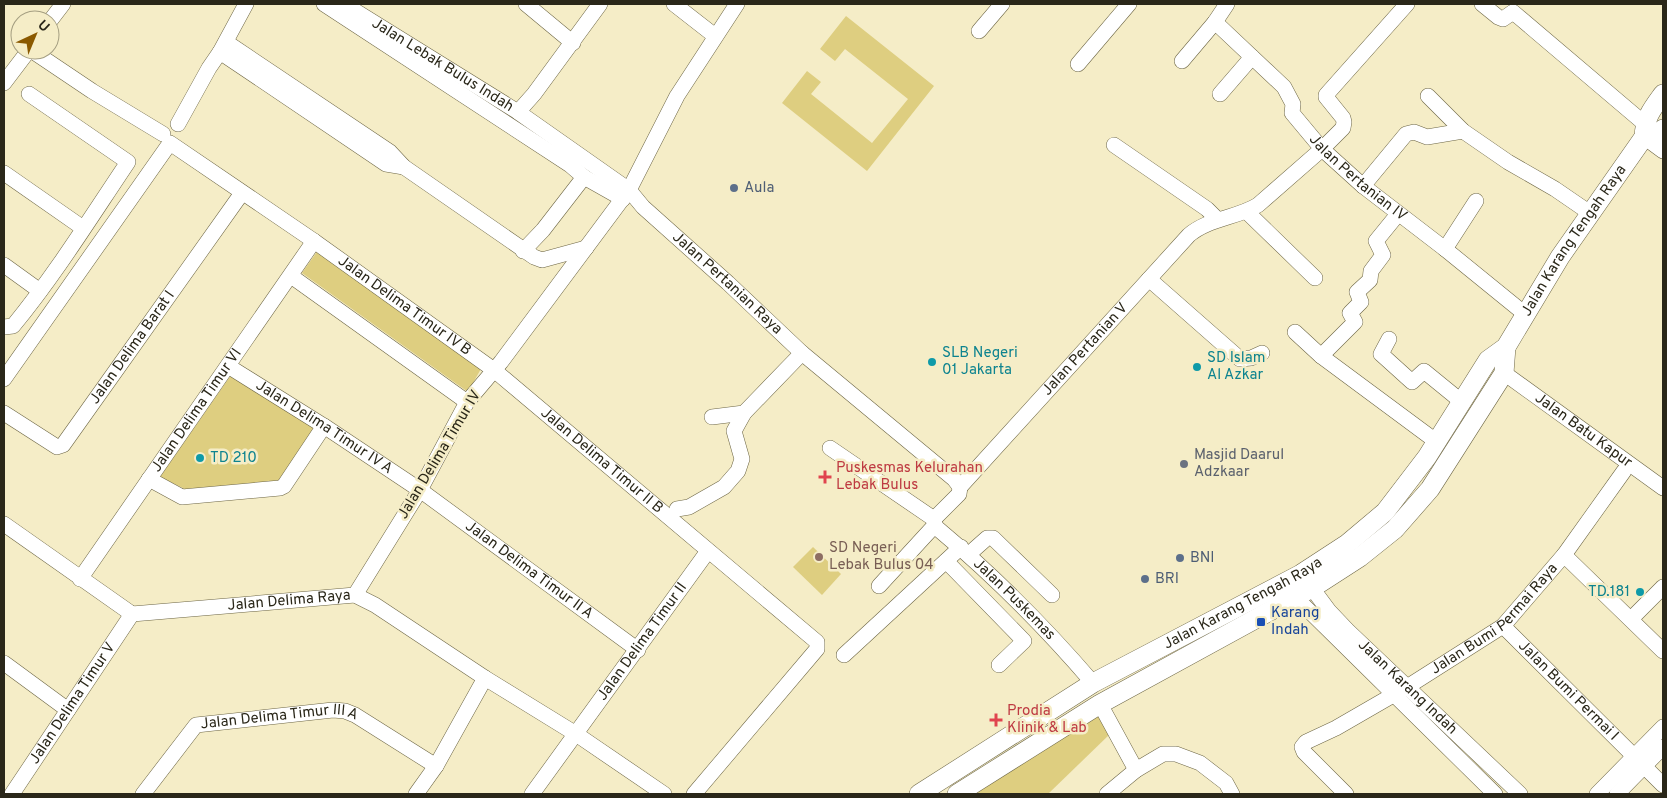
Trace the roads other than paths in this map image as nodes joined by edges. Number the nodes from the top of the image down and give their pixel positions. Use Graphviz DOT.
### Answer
graph roads {
  1 [pos="246,4"];
  2 [pos="324,4"];
  3 [pos="344,4"];
  4 [pos="526,4"];
  5 [pos="600,4"];
  6 [pos="674,4"];
  7 [pos="737,4"];
  8 [pos="1002,4"];
  9 [pos="1129,4"];
  10 [pos="1227,4"];
  11 [pos="1407,4"];
  12 [pos="1482,4"];
  13 [pos="1215,22"];
  14 [pos="979,31"];
  15 [pos="715,36"];
  16 [pos="573,43"];
  17 [pos="223,47"];
  18 [pos="1252,57"];
  19 [pos="22,60"];
  20 [pos="45,60"];
  21 [pos="1182,61"];
  22 [pos="1078,64"];
  23 [pos="4,83"];
  24 [pos="29,94"];
  25 [pos="1220,94"];
  26 [pos="1663,94"];
  27 [pos="1428,96"];
  28 [pos="518,112"];
  29 [pos="178,124"];
  30 [pos="1663,129"];
  31 [pos="1463,131"];
  32 [pos="1644,131"];
  33 [pos="164,134"];
  34 [pos="1114,145"];
  35 [pos="1322,149"];
  36 [pos="1663,151"];
  37 [pos="4,173"];
  38 [pos="584,177"];
  39 [pos="1363,186"];
  40 [pos="242,193"];
  41 [pos="626,195"];
  42 [pos="1476,201"];
  43 [pos="1247,212"];
  44 [pos="1590,213"];
  45 [pos="1398,214"];
  46 [pos="1217,219"];
  47 [pos="83,228"];
  48 [pos="314,241"];
  49 [pos="586,248"];
  50 [pos="1445,249"];
  51 [pos="523,251"];
  52 [pos="4,265"];
  53 [pos="291,276"];
  54 [pos="1316,278"];
  55 [pos="1149,279"];
  56 [pos="40,291"];
  57 [pos="1525,314"];
  58 [pos="4,327"];
  59 [pos="1295,332"];
  60 [pos="1389,339"];
  61 [pos="1506,347"];
  62 [pos="802,353"];
  63 [pos="1262,353"];
  64 [pos="1321,356"];
  65 [pos="228,366"];
  66 [pos="494,370"];
  67 [pos="1504,372"];
  68 [pos="4,379"];
  69 [pos="467,402"];
  70 [pos="1462,402"];
  71 [pos="4,413"];
  72 [pos="744,413"];
  73 [pos="712,416"];
  74 [pos="324,426"];
  75 [pos="1437,442"];
  76 [pos="830,448"];
  77 [pos="1624,471"];
  78 [pos="149,479"];
  79 [pos="960,488"];
  80 [pos="1663,488"];
  81 [pos="420,490"];
  82 [pos="677,508"];
  83 [pos="4,524"];
  84 [pos="936,524"];
  85 [pos="961,548"];
  86 [pos="708,551"];
  87 [pos="1567,557"];
  88 [pos="946,561"];
  89 [pos="80,579"];
  90 [pos="880,586"];
  91 [pos="1303,587"];
  92 [pos="1663,587"];
  93 [pos="1052,594"];
  94 [pos="355,595"];
  95 [pos="132,614"];
  96 [pos="1631,619"];
  97 [pos="1503,626"];
  98 [pos="638,650"];
  99 [pos="1663,651"];
  100 [pos="844,655"];
  101 [pos="4,663"];
  102 [pos="999,665"];
  103 [pos="485,678"];
  104 [pos="1093,683"];
  105 [pos="1407,687"];
  106 [pos="1393,694"];
  107 [pos="1100,704"];
  108 [pos="68,710"];
  109 [pos="1663,727"];
  110 [pos="576,734"];
  111 [pos="1663,747"];
  112 [pos="1639,761"];
  113 [pos="436,766"];
  114 [pos="1136,770"];
  115 [pos="1663,785"];
  116 [pos="10,792"];
  117 [pos="143,794"];
  118 [pos="416,794"];
  119 [pos="532,794"];
  120 [pos="664,794"];
  121 [pos="694,794"];
  122 [pos="919,794"];
  123 [pos="957,794"];
  124 [pos="1107,794"];
  125 [pos="1232,794"];
  126 [pos="1346,794"];
  127 [pos="1495,794"];
  128 [pos="1520,794"];
  129 [pos="1597,794"];
  130 [pos="1617,794"];
  1 -- 17 [label="street"];
  2 -- 38 [label="street"];
  3 -- 28 [label="street, Jalan Lebak Bulus Indah"];
  4 -- 16 [label="street"];
  5 -- 16 [label="street, Jalan Lebak Bulus Indah"];
  6 -- 15 [label="street"];
  7 -- 15 [label="street"];
  8 -- 14 [label="street"];
  9 -- 22 [label="street"];
  10 -- 13 [label="street"];
  11 -- 35 [label="street, Jalan Pertanian V"];
  12 -- 32 [label="street"];
  13 -- 18 [label="street, Jalan Pertanian IV"];
  13 -- 21 [label="street"];
  15 -- 41 [label="street"];
  16 -- 28 [label="street, Jalan Lebak Bulus Indah"];
  17 -- 29 [label="street"];
  17 -- 51 [label="street"];
  18 -- 25 [label="street"];
  18 -- 35 [label="street, Jalan Pertanian IV"];
  19 -- 23 [label="street"];
  20 -- 33 [label="street"];
  24 -- 47 [label="street"];
  26 -- 32 [label="main road, Jalan Karang Tengah Raya"];
  27 -- 31 [label="street"];
  28 -- 41 [label="street"];
  30 -- 32 [label="main road"];
  31 -- 39 [label="street"];
  31 -- 44 [label="street"];
  32 -- 36 [label="street"];
  32 -- 44 [label="main road, Jalan Karang Tengah Raya"];
  34 -- 46 [label="street"];
  35 -- 39 [label="street, Jalan Pertanian IV"];
  35 -- 43 [label="street, Jalan Pertanian V"];
  37 -- 47 [label="street"];
  38 -- 41 [label="street"];
  38 -- 51 [label="street"];
  39 -- 45 [label="street, Jalan Pertanian IV"];
  40 -- 48 [label="street"];
  40 -- 68 [label="street"];
  40 -- 71 [label="street, Jalan Delima Barat I"];
  41 -- 49 [label="street, Jalan Delima Timur IV"];
  41 -- 62 [label="street, Jalan Pertanian Raya"];
  42 -- 50 [label="street"];
  43 -- 46 [label="street, Jalan Pertanian V"];
  43 -- 54 [label="street"];
  44 -- 57 [label="main road, Jalan Karang Tengah Raya"];
  45 -- 50 [label="street, Jalan Pertanian IV"];
  45 -- 64 [label="street"];
  46 -- 55 [label="street, Jalan Pertanian V"];
  47 -- 56 [label="street"];
  48 -- 53 [label="street, Jalan Delima Timur VI"];
  48 -- 66 [label="street, Jalan Delima Timur IV B"];
  49 -- 51 [label="street"];
  49 -- 66 [label="street, Jalan Delima Timur IV"];
  50 -- 57 [label="street, Jalan Pertanian IV"];
  52 -- 56 [label="street"];
  53 -- 65 [label="street, Jalan Delima Timur VI"];
  53 -- 69 [label="street"];
  55 -- 63 [label="street"];
  55 -- 79 [label="street, Jalan Pertanian V"];
  56 -- 58 [label="street"];
  57 -- 61 [label="main road, Jalan Karang Tengah Raya"];
  59 -- 64 [label="street"];
  60 -- 70 [label="street"];
  61 -- 67 [label="main road, Jalan Karang Tengah Raya"];
  61 -- 70 [label="main road, Jalan Karang Tengah Raya"];
  62 -- 72 [label="street"];
  62 -- 79 [label="street, Jalan Pertanian Raya"];
  64 -- 75 [label="street"];
  65 -- 74 [label="street, Jalan Delima Timur IV A"];
  65 -- 78 [label="street, Jalan Delima Timur VI"];
  66 -- 69 [label="street, Jalan Delima Timur IV"];
  66 -- 86 [label="street, Jalan Delima Timur II B"];
  67 -- 80 [label="street, Jalan Batu Kapur"];
  67 -- 91 [label="main road, Jalan Karang Tengah Raya"];
  69 -- 81 [label="street, Jalan Delima Timur IV"];
  70 -- 75 [label="main road, Jalan Karang Tengah Raya"];
  72 -- 73 [label="street"];
  72 -- 82 [label="street"];
  74 -- 78 [label="street"];
  74 -- 81 [label="street, Jalan Delima Timur IV A"];
  75 -- 91 [label="main road, Jalan Karang Tengah Raya"];
  76 -- 84 [label="street, Jalan Puskemas"];
  77 -- 87 [label="street, Jalan Bumi Permai Raya"];
  78 -- 89 [label="street, Jalan Delima Timur VI"];
  79 -- 84 [label="street"];
  81 -- 94 [label="street, Jalan Delima Timur IV"];
  81 -- 98 [label="street, Jalan Delima Timur II A"];
  83 -- 89 [label="street"];
  84 -- 85 [label="street, Jalan Puskemas"];
  84 -- 90 [label="street"];
  85 -- 88 [label="street"];
  85 -- 93 [label="street"];
  85 -- 104 [label="street, Jalan Puskemas"];
  86 -- 98 [label="street, Jalan Delima Timur II"];
  86 -- 121 [label="street, Jalan Delima Timur II B"];
  87 -- 96 [label="street"];
  87 -- 97 [label="street, Jalan Bumi Permai Raya"];
  88 -- 100 [label="street"];
  88 -- 102 [label="street"];
  89 -- 95 [label="street"];
  91 -- 104 [label="main road, Jalan Karang Tengah Raya"];
  91 -- 105 [label="street, Jalan Karang Indah"];
  91 -- 106 [label="street, Jalan Karang Indah"];
  91 -- 107 [label="main road, Jalan Karang Tengah Raya"];
  92 -- 96 [label="street"];
  94 -- 95 [label="street, Jalan Delima Raya"];
  94 -- 103 [label="street, Jalan Delima Raya"];
  95 -- 108 [label="street, Jalan Delima Timur V"];
  96 -- 99 [label="street"];
  97 -- 105 [label="street, Jalan Bumi Permai Raya"];
  97 -- 112 [label="street, Jalan Bumi Permai I"];
  98 -- 110 [label="street, Jalan Delima Timur II"];
  101 -- 108 [label="street"];
  103 -- 110 [label="street, Jalan Delima Raya"];
  103 -- 113 [label="street"];
  104 -- 122 [label="main road, Jalan Karang Tengah Raya"];
  105 -- 106 [label="street, Jalan Bumi Permai Raya"];
  105 -- 128 [label="street, Jalan Karang Indah"];
  106 -- 126 [label="street, Jalan Bumi Permai Raya"];
  106 -- 127 [label="street, Jalan Karang Indah"];
  107 -- 114 [label="street"];
  107 -- 123 [label="main road, Jalan Karang Tengah Raya"];
  108 -- 116 [label="street, Jalan Delima Timur V"];
  109 -- 112 [label="street"];
  110 -- 119 [label="street, Jalan Delima Timur II"];
  110 -- 120 [label="street, Jalan Delima Raya"];
  111 -- 112 [label="street"];
  112 -- 115 [label="street, Jalan Bumi Permai I"];
  112 -- 129 [label="street"];
  112 -- 130 [label="street"];
  113 -- 117 [label="street, Jalan Delima Timur III A"];
  113 -- 118 [label="street"];
  114 -- 124 [label="street"];
  114 -- 125 [label="street"];
}
